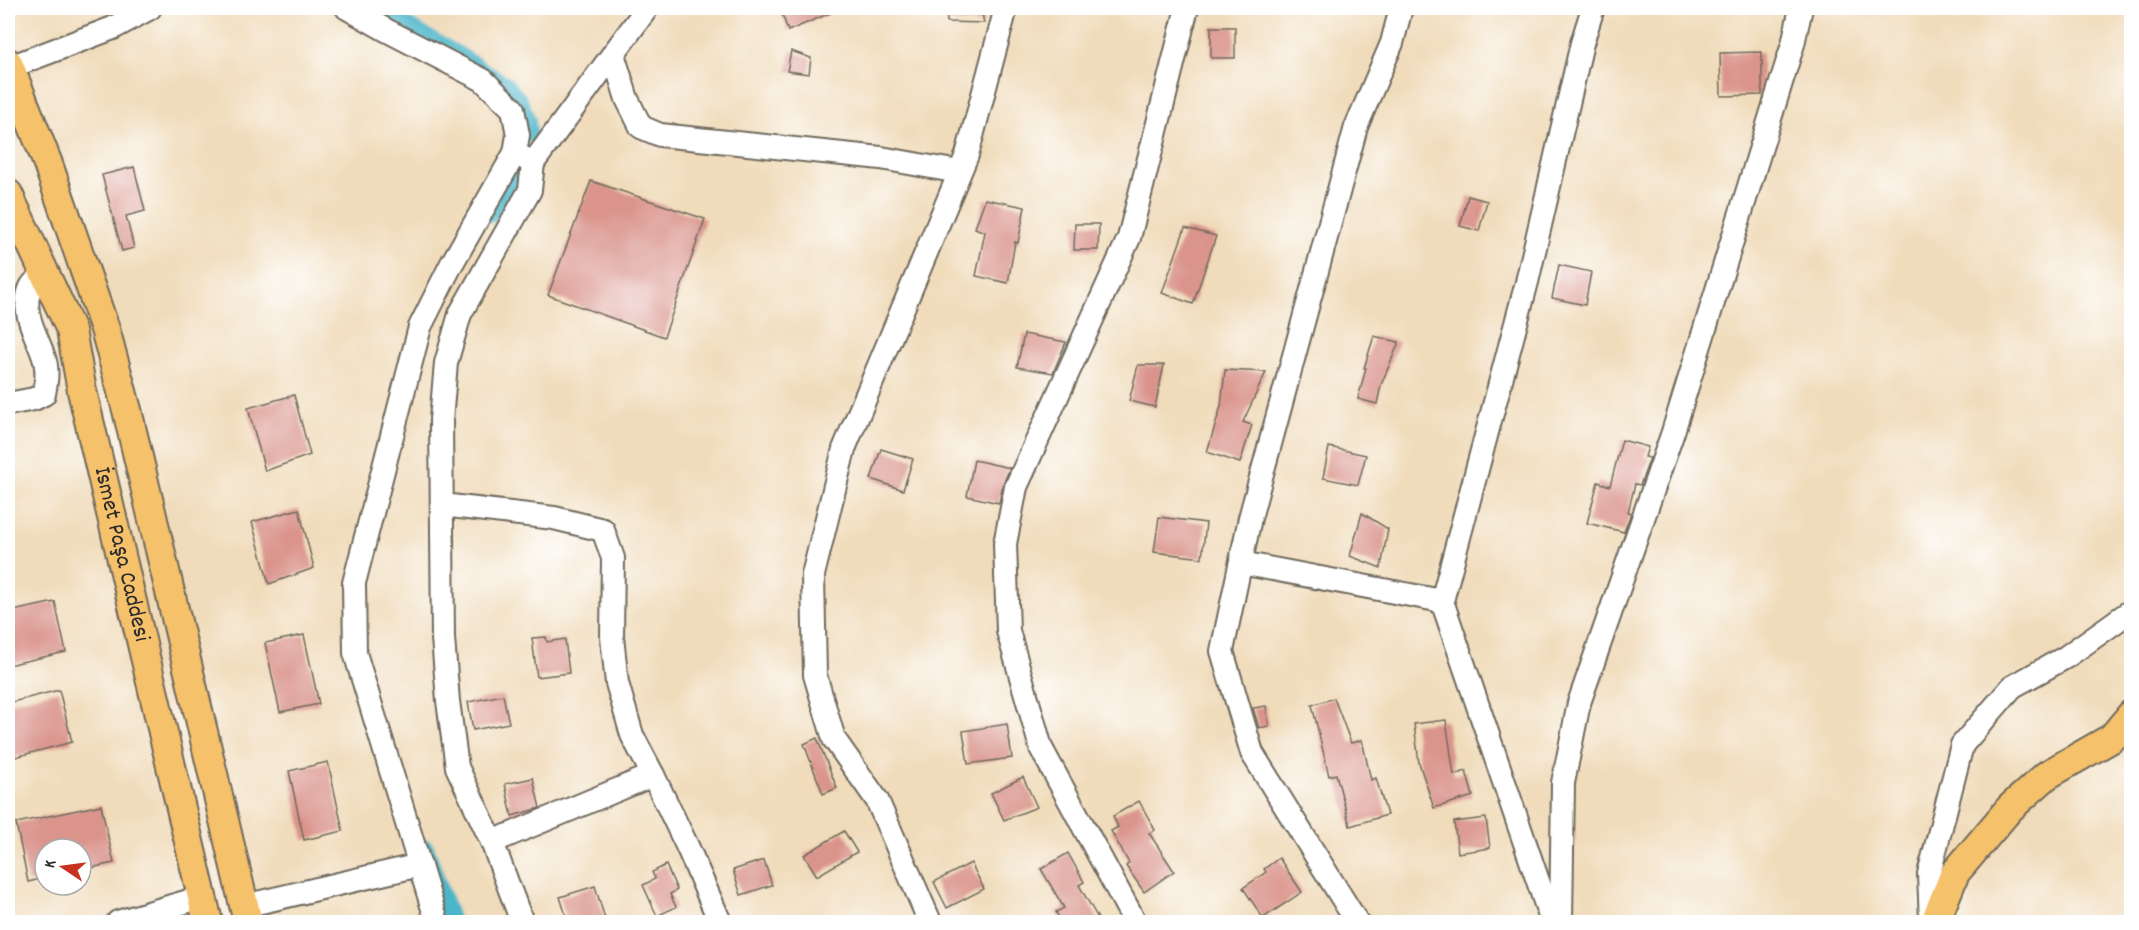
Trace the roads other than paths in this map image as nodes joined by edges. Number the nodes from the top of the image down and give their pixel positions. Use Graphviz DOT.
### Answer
graph roads {
  1 [pos="150,8"];
  2 [pos="347,8"];
  3 [pos="647,8"];
  4 [pos="1006,8"];
  5 [pos="1187,8"];
  6 [pos="1401,8"];
  7 [pos="1593,8"];
  8 [pos="1801,8"];
  9 [pos="613,54"];
  10 [pos="8,66"];
  11 [pos="524,158"];
  12 [pos="959,172"];
  13 [pos="8,194"];
  14 [pos="45,274"];
  15 [pos="8,404"];
  16 [pos="442,506"];
  17 [pos="1241,563"];
  18 [pos="1442,601"];
  19 [pos="2132,610"];
  20 [pos="2132,714"];
  21 [pos="653,774"];
  22 [pos="492,842"];
  23 [pos="420,865"];
  24 [pos="205,910"];
  25 [pos="246,914"];
  26 [pos="118,922"];
  27 [pos="437,922"];
  28 [pos="522,922"];
  29 [pos="720,922"];
  30 [pos="930,922"];
  31 [pos="1135,922"];
  32 [pos="1356,922"];
  33 [pos="1552,922"];
  34 [pos="1561,922"];
  35 [pos="1933,922"];
  1 -- 10 [label="street"];
  2 -- 11 [label="street"];
  3 -- 9 [label="street"];
  4 -- 12 [label="street"];
  5 -- 31 [label="street"];
  6 -- 17 [label="street"];
  7 -- 18 [label="street"];
  8 -- 34 [label="street"];
  9 -- 11 [label="street"];
  9 -- 12 [label="street"];
  10 -- 25 [label="main road"];
  11 -- 16 [label="street"];
  11 -- 23 [label="street"];
  12 -- 30 [label="street"];
  13 -- 14 [label="main road, İsmet Paşa Caddesi"];
  14 -- 15 [label="street"];
  14 -- 24 [label="main road, İsmet Paşa Caddesi"];
  16 -- 21 [label="street"];
  16 -- 22 [label="street"];
  17 -- 18 [label="street"];
  17 -- 32 [label="street"];
  18 -- 33 [label="street"];
  19 -- 35 [label="street"];
  20 -- 35 [label="main road"];
  21 -- 22 [label="street"];
  21 -- 29 [label="street"];
  22 -- 28 [label="street"];
  23 -- 25 [label="street"];
  23 -- 27 [label="street"];
  24 -- 26 [label="street"];
}
